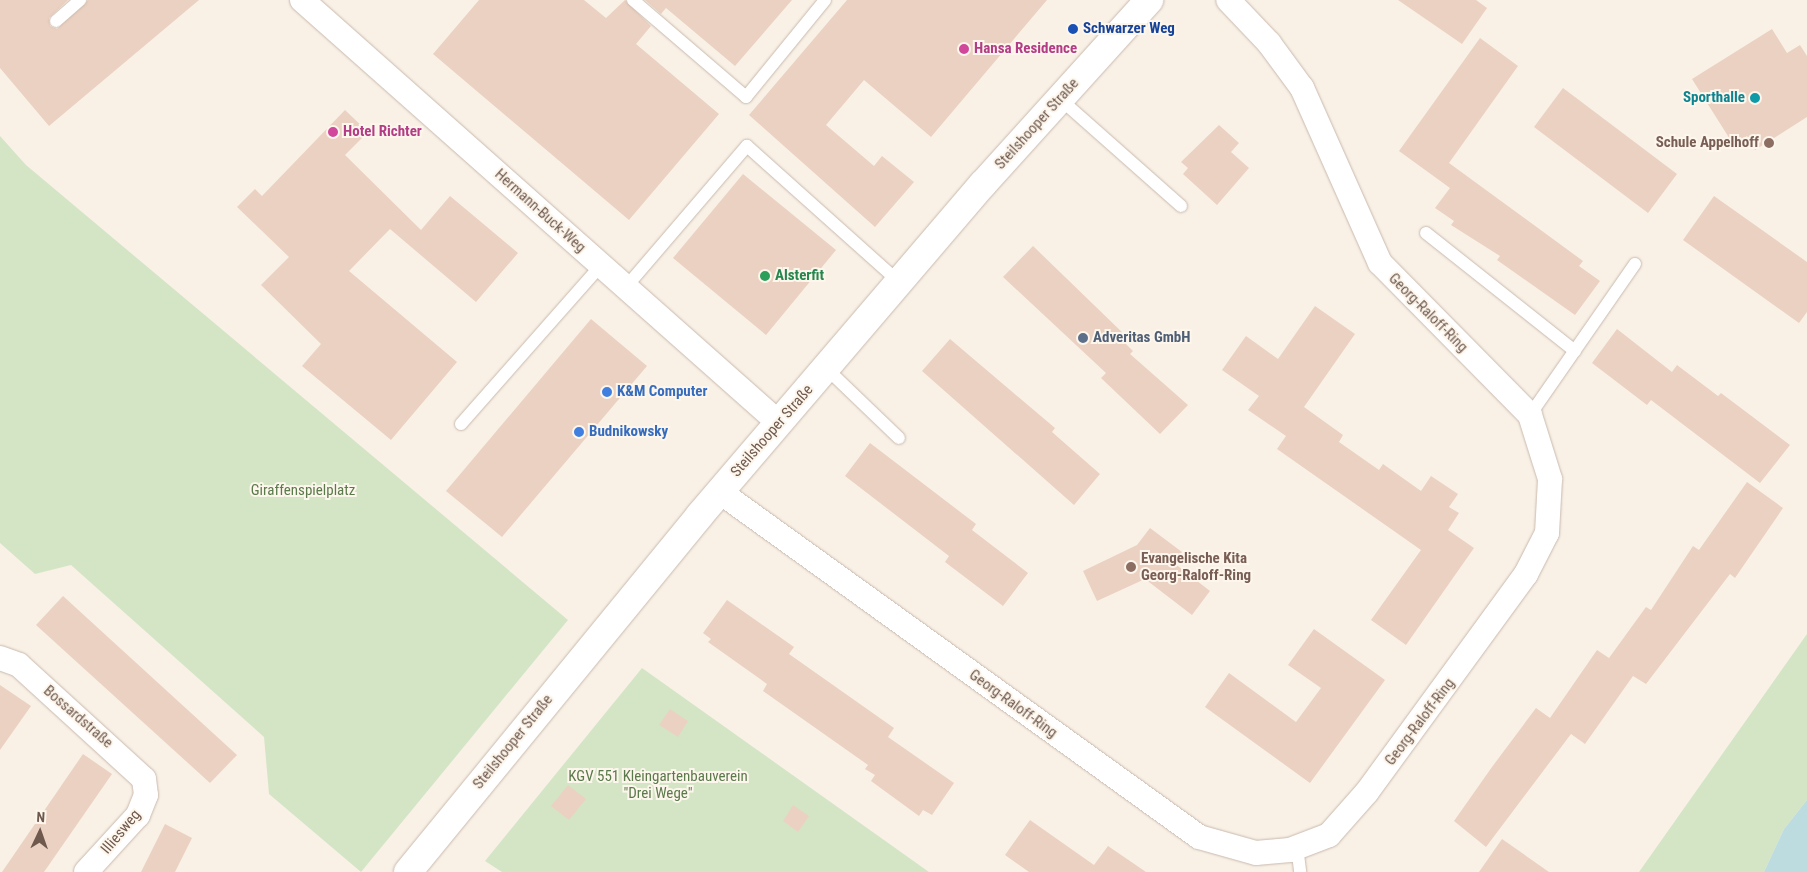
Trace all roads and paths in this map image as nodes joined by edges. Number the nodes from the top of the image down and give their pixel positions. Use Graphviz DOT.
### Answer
graph roads {
  1 [pos="80,0"];
  2 [pos="302,0"];
  3 [pos="633,0"];
  4 [pos="825,0"];
  5 [pos="1149,0"];
  6 [pos="1228,0"];
  7 [pos="56,21"];
  8 [pos="1059,98"];
  9 [pos="1181,206"];
  10 [pos="1426,233"];
  11 [pos="1635,264"];
  12 [pos="601,265"];
  13 [pos="900,283"];
  14 [pos="626,287"];
  15 [pos="1575,351"];
  16 [pos="826,368"];
  17 [pos="1530,415"];
  18 [pos="779,422"];
  19 [pos="461,424"];
  20 [pos="899,438"];
  21 [pos="720,492"];
  22 [pos="0,658"];
  23 [pos="146,787"];
  24 [pos="1297,846"];
  25 [pos="86,872"];
  26 [pos="408,872"];
  27 [pos="1300,872"];
  1 -- 7 [label="lane"];
  2 -- 12 [label="street, Hermann-Buck-Weg"];
  3 -- 4 [label="lane"];
  5 -- 8 [label="street, Steilshooper Straße"];
  6 -- 17 [label="street, Georg-Raloff-Ring"];
  8 -- 9 [label="lane"];
  8 -- 13 [label="street, Steilshooper Straße"];
  10 -- 15 [label="lane"];
  11 -- 15 [label="lane"];
  12 -- 14 [label="street, Hermann-Buck-Weg"];
  12 -- 19 [label="lane"];
  13 -- 14 [label="lane"];
  13 -- 16 [label="street, Steilshooper Straße"];
  14 -- 18 [label="street, Hermann-Buck-Weg"];
  15 -- 17 [label="lane"];
  16 -- 18 [label="street, Steilshooper Straße"];
  16 -- 20 [label="lane"];
  17 -- 24 [label="street, Georg-Raloff-Ring"];
  18 -- 21 [label="street, Steilshooper Straße"];
  21 -- 24 [label="street, Georg-Raloff-Ring"];
  21 -- 26 [label="street, Steilshooper Straße"];
  22 -- 23 [label="street, Bossardstraße"];
  23 -- 25 [label="street, Illiesweg"];
  24 -- 27 [label="lane"];
}
